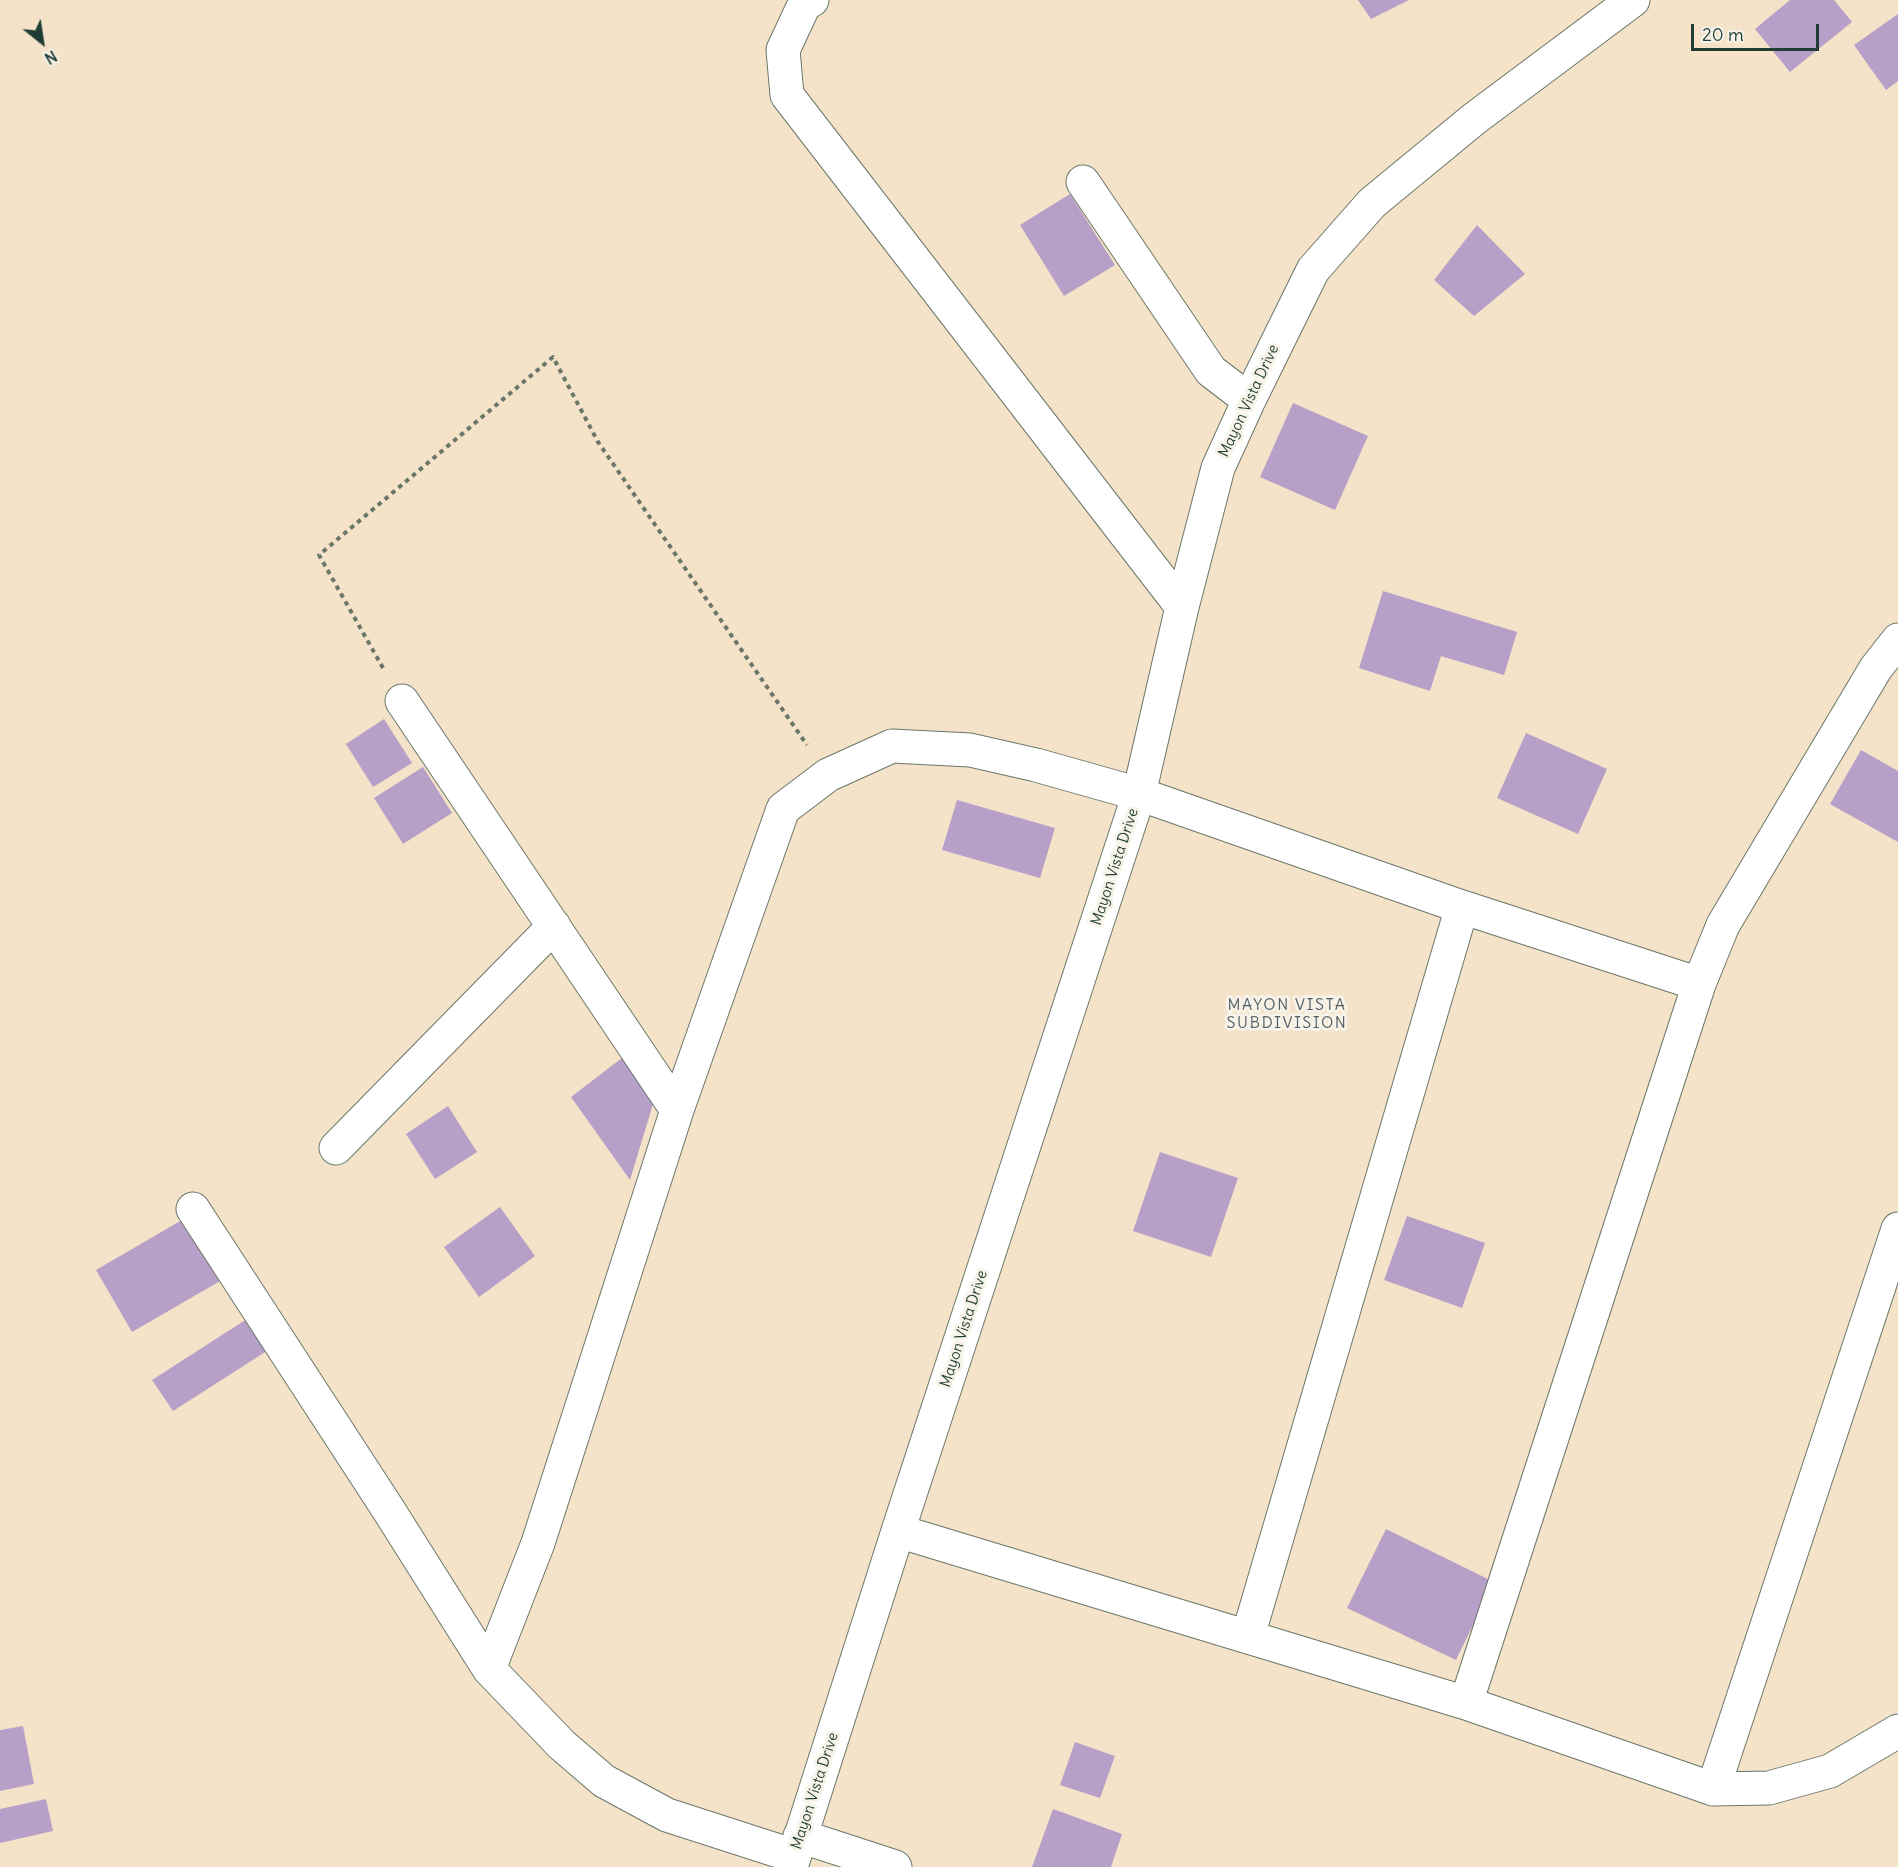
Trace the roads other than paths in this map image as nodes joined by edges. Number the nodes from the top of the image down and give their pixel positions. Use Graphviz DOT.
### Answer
graph roads {
  1 [pos="812,0"];
  2 [pos="1633,0"];
  3 [pos="1083,182"];
  4 [pos="1248,400"];
  5 [pos="1182,607"];
  6 [pos="1898,640"];
  7 [pos="402,701"];
  8 [pos="1139,794"];
  9 [pos="1462,907"];
  10 [pos="554,926"];
  11 [pos="1699,984"];
  12 [pos="677,1110"];
  13 [pos="336,1148"];
  14 [pos="193,1209"];
  15 [pos="1898,1229"];
  16 [pos="898,1531"];
  17 [pos="1248,1636"];
  18 [pos="489,1669"];
  19 [pos="1466,1703"];
  20 [pos="1898,1731"];
  21 [pos="1713,1789"];
  22 [pos="795,1853"];
  23 [pos="895,1867"];
  1 -- 5 [label="street"];
  2 -- 4 [label="street, Mayon Vista Drive"];
  3 -- 4 [label="street"];
  4 -- 5 [label="street, Mayon Vista Drive"];
  5 -- 8 [label="street, Mayon Vista Drive"];
  6 -- 11 [label="street"];
  7 -- 10 [label="street"];
  8 -- 9 [label="street"];
  8 -- 12 [label="street"];
  8 -- 16 [label="street, Mayon Vista Drive"];
  9 -- 11 [label="street"];
  9 -- 17 [label="street"];
  10 -- 12 [label="street"];
  10 -- 13 [label="street"];
  11 -- 19 [label="street"];
  12 -- 18 [label="street"];
  14 -- 18 [label="street"];
  15 -- 21 [label="street"];
  16 -- 17 [label="street"];
  16 -- 22 [label="street, Mayon Vista Drive"];
  17 -- 19 [label="street"];
  18 -- 22 [label="street"];
  19 -- 21 [label="street"];
  20 -- 21 [label="street"];
  22 -- 23 [label="street"];
}
